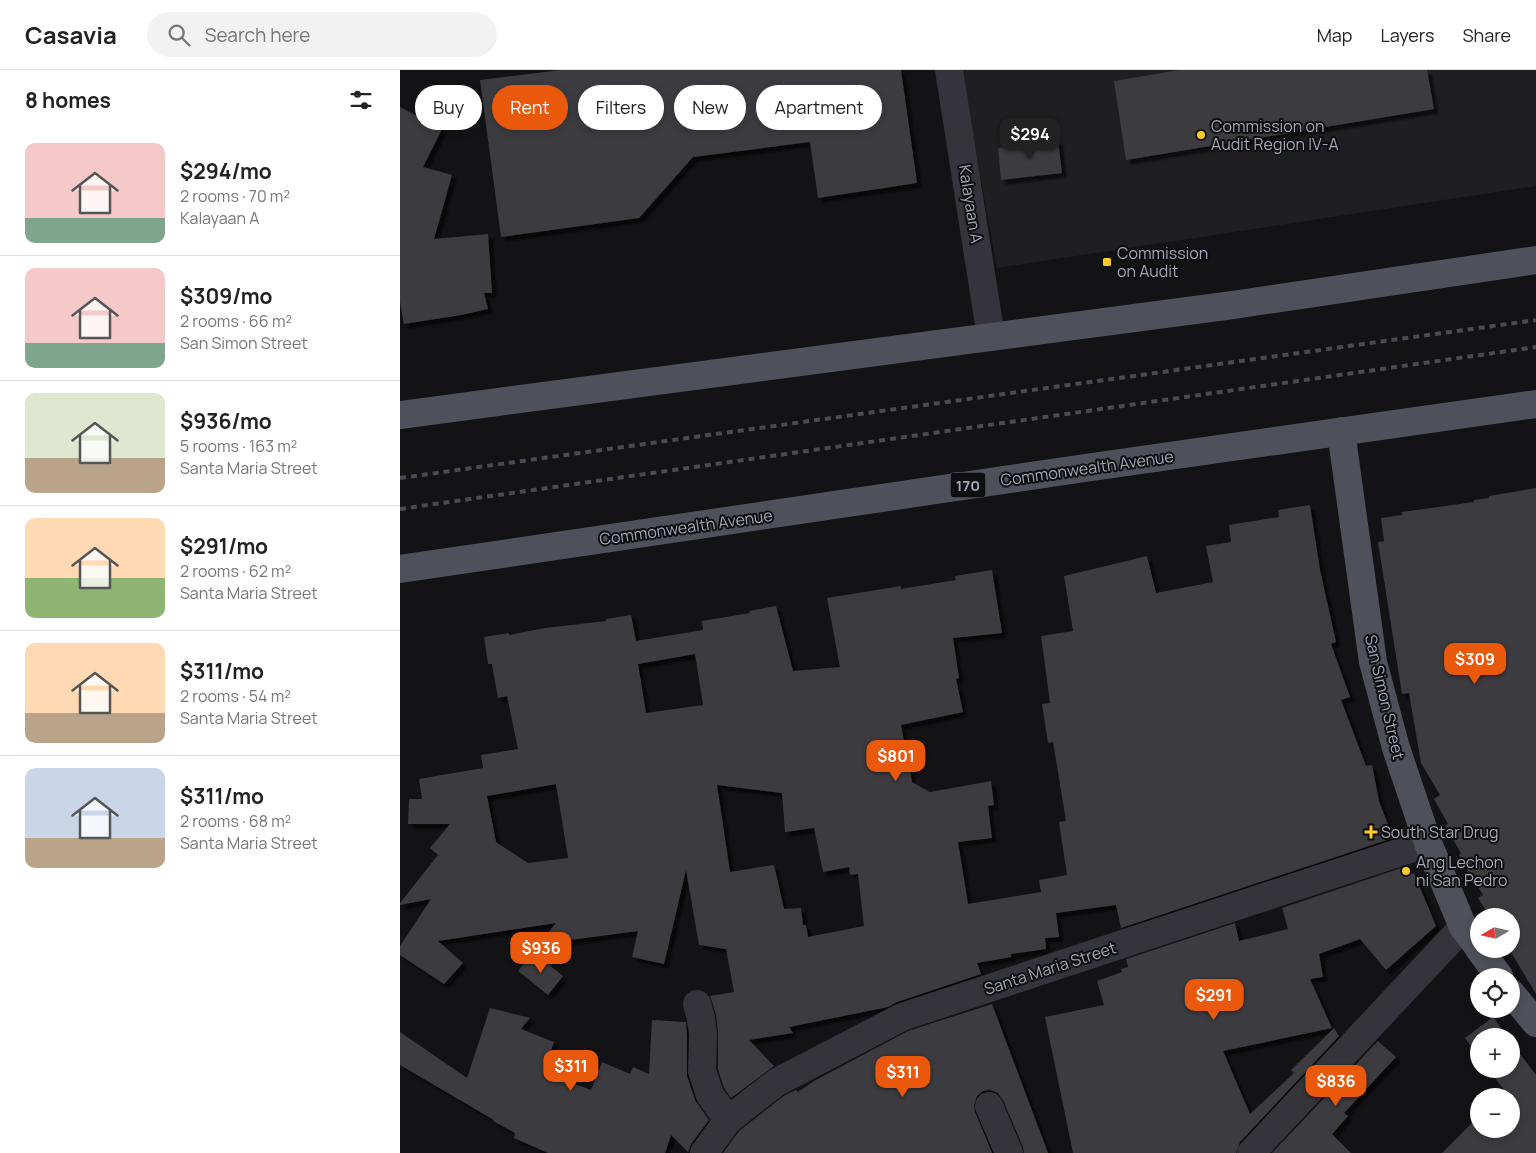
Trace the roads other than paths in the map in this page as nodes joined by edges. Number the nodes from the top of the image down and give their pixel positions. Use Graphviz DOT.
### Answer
graph roads {
  1 [pos="949,70"];
  2 [pos="1536,260"];
  3 [pos="991,337"];
  4 [pos="1536,404"];
  5 [pos="400,415"];
  6 [pos="1342,431"];
  7 [pos="400,569"];
  8 [pos="1428,844"];
  9 [pos="1470,933"];
  10 [pos="1470,945"];
  11 [pos="1520,1003"];
  12 [pos="697,1004"];
  13 [pos="1536,1022"];
  14 [pos="989,1106"];
  15 [pos="728,1120"];
  16 [pos="704,1153"];
  17 [pos="1009,1153"];
  18 [pos="1251,1153"];
  1 -- 3 [label="street, Kalayaan A"];
  2 -- 3 [label="main road"];
  3 -- 5 [label="main road"];
  4 -- 6 [label="main road, Commonwealth Avenue / 170"];
  6 -- 7 [label="main road, Commonwealth Avenue / 170"];
  6 -- 8 [label="main road, San Simon Street"];
  8 -- 9 [label="main road, San Simon Street"];
  8 -- 15 [label="street, Santa Maria Street"];
  10 -- 18 [label="street"];
  11 -- 13 [label="main road"];
  12 -- 15 [label="street"];
  14 -- 17 [label="street"];
  15 -- 16 [label="street, Santa Maria Street"];
}
